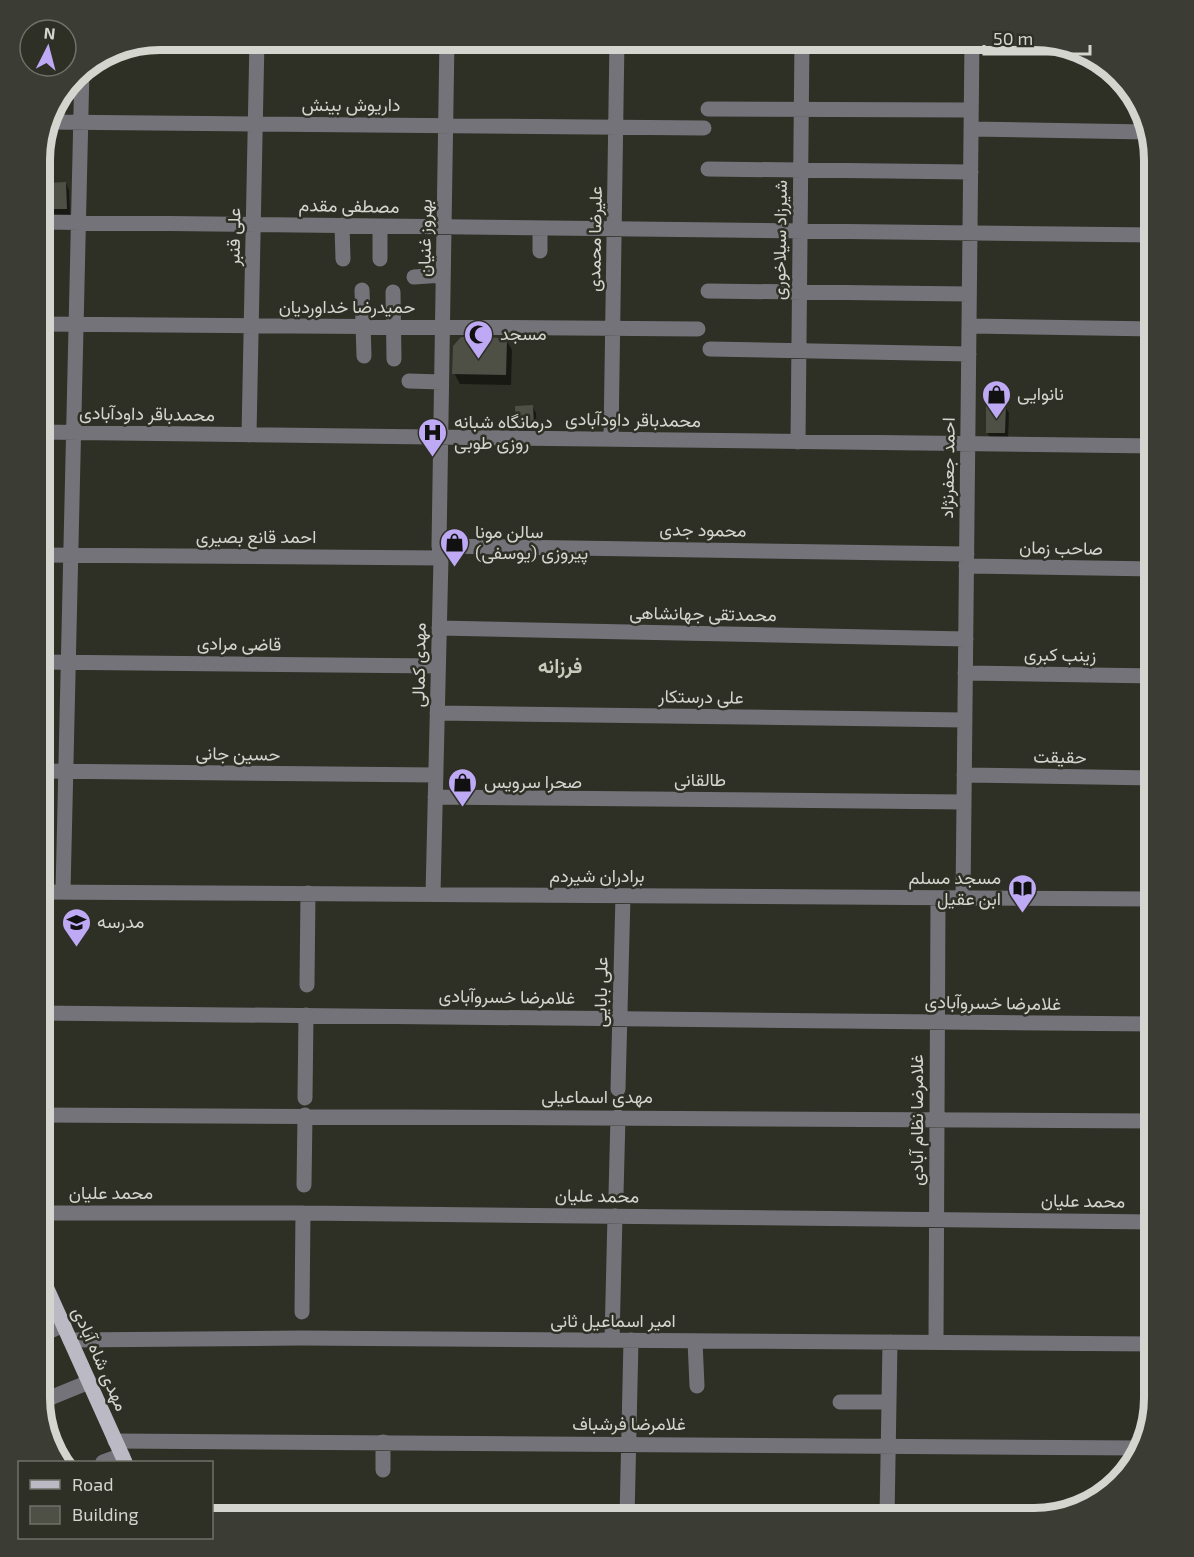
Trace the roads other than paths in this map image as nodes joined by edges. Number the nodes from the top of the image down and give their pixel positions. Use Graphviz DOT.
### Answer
graph roads {
  1 [pos="257,50"];
  2 [pos="447,50"];
  3 [pos="617,50"];
  4 [pos="802,50"];
  5 [pos="972,50"];
  6 [pos="81,83"];
  7 [pos="708,109"];
  8 [pos="801,110"];
  9 [pos="971,110"];
  10 [pos="56,122"];
  11 [pos="80,123"];
  12 [pos="255,124"];
  13 [pos="446,125"];
  14 [pos="616,127"];
  15 [pos="704,128"];
  16 [pos="971,129"];
  17 [pos="1141,132"];
  18 [pos="708,169"];
  19 [pos="801,170"];
  20 [pos="971,172"];
  21 [pos="50,222"];
  22 [pos="78,222"];
  23 [pos="254,224"];
  24 [pos="342,225"];
  25 [pos="380,226"];
  26 [pos="444,227"];
  27 [pos="540,228"];
  28 [pos="615,229"];
  29 [pos="800,231"];
  30 [pos="970,233"];
  31 [pos="1144,235"];
  32 [pos="540,251"];
  33 [pos="344,259"];
  34 [pos="380,259"];
  35 [pos="443,275"];
  36 [pos="414,278"];
  37 [pos="362,290"];
  38 [pos="708,291"];
  39 [pos="393,292"];
  40 [pos="799,293"];
  41 [pos="969,294"];
  42 [pos="50,324"];
  43 [pos="76,324"];
  44 [pos="251,326"];
  45 [pos="395,326"];
  46 [pos="969,326"];
  47 [pos="442,327"];
  48 [pos="364,328"];
  49 [pos="613,328"];
  50 [pos="698,329"];
  51 [pos="1144,329"];
  52 [pos="710,349"];
  53 [pos="799,351"];
  54 [pos="969,354"];
  55 [pos="364,356"];
  56 [pos="394,360"];
  57 [pos="409,381"];
  58 [pos="441,382"];
  59 [pos="50,432"];
  60 [pos="73,433"];
  61 [pos="249,435"];
  62 [pos="440,437"];
  63 [pos="611,440"];
  64 [pos="798,442"];
  65 [pos="968,444"];
  66 [pos="1144,446"];
  67 [pos="440,552"];
  68 [pos="50,555"];
  69 [pos="71,555"];
  70 [pos="967,560"];
  71 [pos="1144,568"];
  72 [pos="439,628"];
  73 [pos="966,639"];
  74 [pos="50,662"];
  75 [pos="68,662"];
  76 [pos="438,666"];
  77 [pos="965,673"];
  78 [pos="1144,676"];
  79 [pos="437,713"];
  80 [pos="965,720"];
  81 [pos="50,771"];
  82 [pos="66,772"];
  83 [pos="436,775"];
  84 [pos="964,775"];
  85 [pos="1144,778"];
  86 [pos="435,797"];
  87 [pos="964,802"];
  88 [pos="50,892"];
  89 [pos="63,892"];
  90 [pos="308,893"];
  91 [pos="433,894"];
  92 [pos="623,896"];
  93 [pos="938,898"];
  94 [pos="963,898"];
  95 [pos="1144,899"];
  96 [pos="307,985"];
  97 [pos="50,1013"];
  98 [pos="306,1015"];
  99 [pos="620,1018"];
  100 [pos="938,1022"];
  101 [pos="1144,1024"];
  102 [pos="618,1089"];
  103 [pos="305,1098"];
  104 [pos="50,1115"];
  105 [pos="305,1115"];
  106 [pos="618,1117"];
  107 [pos="937,1120"];
  108 [pos="1144,1121"];
  109 [pos="304,1185"];
  110 [pos="616,1194"];
  111 [pos="50,1213"];
  112 [pos="303,1213"];
  113 [pos="615,1216"];
  114 [pos="936,1219"];
  115 [pos="1144,1222"];
  116 [pos="50,1295"];
  117 [pos="302,1312"];
  118 [pos="64,1326"];
  119 [pos="50,1332"];
  120 [pos="70,1340"];
  121 [pos="612,1340"];
  122 [pos="631,1340"];
  123 [pos="695,1341"];
  124 [pos="890,1342"];
  125 [pos="936,1342"];
  126 [pos="1144,1344"];
  127 [pos="89,1382"];
  128 [pos="697,1386"];
  129 [pos="50,1398"];
  130 [pos="840,1402"];
  131 [pos="889,1402"];
  132 [pos="383,1442"];
  133 [pos="628,1443"];
  134 [pos="888,1446"];
  135 [pos="1132,1448"];
  136 [pos="121,1453"];
  137 [pos="105,1461"];
  138 [pos="383,1470"];
  139 [pos="627,1508"];
  140 [pos="887,1508"];
  1 -- 12 [label="street, علی قنبر"];
  2 -- 13 [label="street, بهروز غنیان"];
  3 -- 14 [label="street, علیرضا محمدی"];
  4 -- 8 [label="street, شیرزاد سیلاخوری"];
  5 -- 9 [label="street, احمد جعفرنژاد"];
  6 -- 11 [label="street"];
  7 -- 8 [label="street"];
  8 -- 9 [label="street"];
  8 -- 19 [label="street, شیرزاد سیلاخوری"];
  9 -- 16 [label="street, احمد جعفرنژاد"];
  10 -- 11 [label="street, داریوش بینش"];
  11 -- 12 [label="street, داریوش بینش"];
  11 -- 22 [label="street"];
  12 -- 13 [label="street, داریوش بینش"];
  12 -- 23 [label="street, علی قنبر"];
  13 -- 14 [label="street, داریوش بینش"];
  13 -- 26 [label="street, بهروز غنیان"];
  14 -- 15 [label="street, داریوش بینش"];
  14 -- 28 [label="street, علیرضا محمدی"];
  16 -- 17 [label="street"];
  16 -- 20 [label="street, احمد جعفرنژاد"];
  18 -- 19 [label="street"];
  19 -- 20 [label="street"];
  19 -- 29 [label="street, شیرزاد سیلاخوری"];
  20 -- 30 [label="street, احمد جعفرنژاد"];
  21 -- 22 [label="street, مصطفی مقدم"];
  22 -- 23 [label="street, مصطفی مقدم"];
  22 -- 43 [label="street"];
  23 -- 24 [label="street, مصطفی مقدم"];
  23 -- 44 [label="street, علی قنبر"];
  24 -- 25 [label="street, مصطفی مقدم"];
  24 -- 33 [label="street"];
  25 -- 26 [label="street, مصطفی مقدم"];
  25 -- 34 [label="street"];
  26 -- 27 [label="street, مصطفی مقدم"];
  26 -- 35 [label="street, بهروز غنیان"];
  27 -- 28 [label="street, مصطفی مقدم"];
  27 -- 32 [label="street"];
  28 -- 29 [label="street, مصطفی مقدم"];
  28 -- 49 [label="street, علیرضا محمدی"];
  29 -- 30 [label="street, مصطفی مقدم"];
  29 -- 40 [label="street, شیرزاد سیلاخوری"];
  30 -- 31 [label="street, مصطفی مقدم"];
  30 -- 41 [label="street, احمد جعفرنژاد"];
  35 -- 36 [label="street"];
  35 -- 47 [label="street, بهروز غنیان"];
  37 -- 48 [label="street"];
  38 -- 40 [label="street"];
  39 -- 45 [label="street"];
  40 -- 41 [label="street"];
  40 -- 53 [label="street, شیرزاد سیلاخوری"];
  41 -- 46 [label="street, احمد جعفرنژاد"];
  42 -- 43 [label="street, حمیدرضا خداوردیان"];
  43 -- 44 [label="street, حمیدرضا خداوردیان"];
  43 -- 60 [label="street"];
  44 -- 48 [label="street, حمیدرضا خداوردیان"];
  44 -- 61 [label="street, علی قنبر"];
  45 -- 47 [label="street, حمیدرضا خداوردیان"];
  45 -- 48 [label="street, حمیدرضا خداوردیان"];
  45 -- 56 [label="street"];
  46 -- 51 [label="street"];
  46 -- 54 [label="street, احمد جعفرنژاد"];
  47 -- 49 [label="street, حمیدرضا خداوردیان"];
  47 -- 58 [label="street, بهروز غنیان"];
  48 -- 55 [label="street"];
  49 -- 50 [label="street, حمیدرضا خداوردیان"];
  49 -- 63 [label="street, علیرضا محمدی"];
  52 -- 53 [label="street"];
  53 -- 54 [label="street"];
  53 -- 64 [label="street, شیرزاد سیلاخوری"];
  54 -- 65 [label="street, احمد جعفرنژاد"];
  57 -- 58 [label="street"];
  58 -- 62 [label="street, بهروز غنیان"];
  59 -- 60 [label="street, محمدباقر داودآبادی"];
  60 -- 61 [label="street, محمدباقر داودآبادی"];
  60 -- 69 [label="street"];
  61 -- 62 [label="street, محمدباقر داودآبادی"];
  62 -- 63 [label="street, محمدباقر داودآبادی"];
  62 -- 67 [label="street, مهدی کمالی"];
  63 -- 64 [label="street, محمدباقر داودآبادی"];
  64 -- 65 [label="street, محمدباقر داودآبادی"];
  65 -- 66 [label="street, محمدباقر داودآبادی"];
  65 -- 70 [label="street, احمد جعفرنژاد"];
  67 -- 69 [label="street, احمد قانع بصیری"];
  67 -- 70 [label="street, محمود جدی"];
  67 -- 72 [label="street, مهدی کمالی"];
  68 -- 69 [label="street, احمد قانع بصیری"];
  69 -- 75 [label="street"];
  70 -- 71 [label="street, صاحب زمان"];
  70 -- 73 [label="street, احمد جعفرنژاد"];
  72 -- 73 [label="street, محمدتقی جهانشاهی"];
  72 -- 76 [label="street, مهدی کمالی"];
  73 -- 77 [label="street, احمد جعفرنژاد"];
  74 -- 75 [label="street, قاضی مرادی"];
  75 -- 76 [label="street, قاضی مرادی"];
  75 -- 82 [label="street"];
  76 -- 79 [label="street, مهدی کمالی"];
  77 -- 78 [label="street, زینب کبری"];
  77 -- 80 [label="street, احمد جعفرنژاد"];
  79 -- 80 [label="street, علی درستکار"];
  79 -- 83 [label="street, مهدی کمالی"];
  80 -- 84 [label="street, احمد جعفرنژاد"];
  81 -- 82 [label="street, حسین جانی"];
  82 -- 83 [label="street, حسین جانی"];
  82 -- 89 [label="street"];
  83 -- 86 [label="street, مهدی کمالی"];
  84 -- 85 [label="street, حقیقت"];
  84 -- 87 [label="street, احمد جعفرنژاد"];
  86 -- 87 [label="street, طالقانی"];
  86 -- 91 [label="street, مهدی کمالی"];
  87 -- 94 [label="street, احمد جعفرنژاد"];
  88 -- 89 [label="street, برادران شیردم"];
  89 -- 90 [label="street, برادران شیردم"];
  90 -- 91 [label="street, برادران شیردم"];
  90 -- 96 [label="street"];
  91 -- 92 [label="street, برادران شیردم"];
  92 -- 93 [label="street, برادران شیردم"];
  92 -- 99 [label="street, علی بابایی"];
  93 -- 94 [label="street, برادران شیردم"];
  93 -- 100 [label="street, غلامرضا نظام آبادی"];
  94 -- 95 [label="street, برادران شیردم"];
  97 -- 98 [label="street, غلامرضا خسروآبادی"];
  98 -- 99 [label="street, غلامرضا خسروآبادی"];
  98 -- 103 [label="street"];
  99 -- 100 [label="street, غلامرضا خسروآبادی"];
  99 -- 102 [label="street, علی بابایی"];
  100 -- 101 [label="street, غلامرضا خسروآبادی"];
  100 -- 107 [label="street, غلامرضا نظام آبادی"];
  104 -- 105 [label="street, مهدی اسماعیلی"];
  105 -- 106 [label="street, مهدی اسماعیلی"];
  105 -- 109 [label="street"];
  106 -- 107 [label="street, مهدی اسماعیلی"];
  106 -- 110 [label="street"];
  107 -- 108 [label="street, مهدی اسماعیلی"];
  107 -- 114 [label="street, غلامرضا نظام آبادی"];
  111 -- 112 [label="street, محمد علیان"];
  112 -- 113 [label="street, محمد علیان"];
  112 -- 117 [label="street"];
  113 -- 114 [label="street, محمد علیان"];
  113 -- 121 [label="street"];
  114 -- 115 [label="street, محمد علیان"];
  114 -- 125 [label="street, غلامرضا نظام آبادی"];
  116 -- 118 [label="main road, مهدی شاه آبادی"];
  118 -- 119 [label="street"];
  118 -- 120 [label="main road, مهدی شاه آبادی"];
  120 -- 121 [label="street, امیر اسماعیل ثانی"];
  120 -- 127 [label="main road, مهدی شاه آبادی"];
  121 -- 122 [label="street, امیر اسماعیل ثانی"];
  122 -- 123 [label="street, امیر اسماعیل ثانی"];
  122 -- 133 [label="street"];
  123 -- 124 [label="street, امیر اسماعیل ثانی"];
  123 -- 128 [label="street"];
  124 -- 125 [label="street, امیر اسماعیل ثانی"];
  124 -- 131 [label="street"];
  125 -- 126 [label="street, امیر اسماعیل ثانی"];
  127 -- 129 [label="street"];
  127 -- 136 [label="main road, مهدی شاه آبادی"];
  130 -- 131 [label="street"];
  131 -- 134 [label="street"];
  132 -- 133 [label="street, غلامرضا فرشباف"];
  132 -- 136 [label="street, غلامرضا فرشباف"];
  132 -- 138 [label="street"];
  133 -- 134 [label="street, غلامرضا فرشباف"];
  133 -- 139 [label="street"];
  134 -- 135 [label="street, غلامرضا فرشباف"];
  134 -- 140 [label="street"];
  136 -- 137 [label="street"];
}
